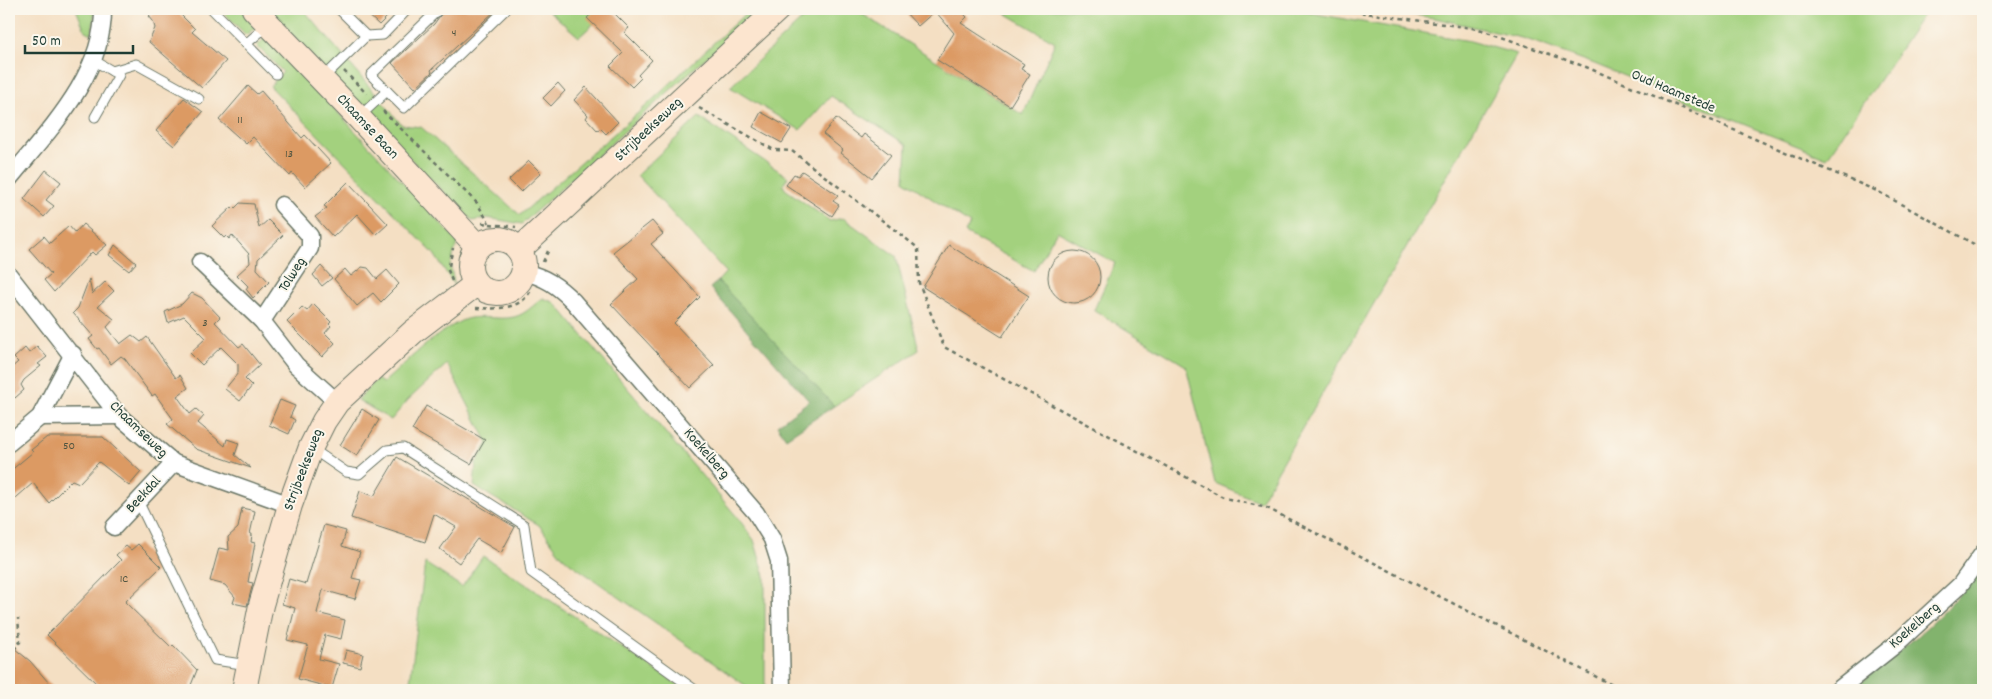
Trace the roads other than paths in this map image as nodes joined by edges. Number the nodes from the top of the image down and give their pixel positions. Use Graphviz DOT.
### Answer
graph roads {
  1 [pos="103,9"];
  2 [pos="212,9"];
  3 [pos="340,9"];
  4 [pos="408,9"];
  5 [pos="439,9"];
  6 [pos="506,9"];
  7 [pos="778,9"];
  8 [pos="261,16"];
  9 [pos="366,36"];
  10 [pos="246,44"];
  11 [pos="93,60"];
  12 [pos="112,71"];
  13 [pos="330,72"];
  14 [pos="276,74"];
  15 [pos="387,91"];
  16 [pos="200,99"];
  17 [pos="367,110"];
  18 [pos="94,117"];
  19 [pos="9,179"];
  20 [pos="282,205"];
  21 [pos="478,247"];
  22 [pos="200,262"];
  23 [pos="527,266"];
  24 [pos="9,275"];
  25 [pos="476,284"];
  26 [pos="262,321"];
  27 [pos="73,354"];
  28 [pos="337,402"];
  29 [pos="120,416"];
  30 [pos="40,417"];
  31 [pos="9,443"];
  32 [pos="311,448"];
  33 [pos="174,463"];
  34 [pos="138,501"];
  35 [pos="290,505"];
  36 [pos="114,527"];
  37 [pos="1983,553"];
  38 [pos="248,665"];
  39 [pos="244,690"];
  40 [pos="695,690"];
  41 [pos="782,690"];
  42 [pos="1838,690"];
  1 -- 11 [label="street"];
  2 -- 10 [label="lane"];
  3 -- 9 [label="lane"];
  4 -- 9 [label="lane"];
  5 -- 15 [label="lane"];
  6 -- 15 [label="lane"];
  7 -- 23 [label="main road, Strijbeekseweg"];
  8 -- 10 [label="lane"];
  8 -- 13 [label="main road, Chaamse Baan"];
  9 -- 13 [label="lane"];
  10 -- 14 [label="lane"];
  11 -- 12 [label="lane"];
  11 -- 19 [label="street"];
  12 -- 16 [label="lane"];
  12 -- 18 [label="lane"];
  13 -- 17 [label="main road, Chaamse Baan"];
  15 -- 17 [label="lane"];
  17 -- 21 [label="main road, Chaamse Baan"];
  20 -- 26 [label="street, Tolweg"];
  21 -- 23 [label="main road"];
  21 -- 25 [label="main road"];
  22 -- 26 [label="street"];
  23 -- 25 [label="main road"];
  23 -- 41 [label="street, Koekelberg"];
  24 -- 27 [label="street, Chaamseweg"];
  25 -- 28 [label="main road, Strijbeekseweg"];
  26 -- 28 [label="street"];
  27 -- 29 [label="street, Chaamseweg"];
  27 -- 30 [label="street"];
  28 -- 32 [label="main road, Strijbeekseweg"];
  29 -- 30 [label="street"];
  29 -- 33 [label="street, Chaamseweg"];
  30 -- 31 [label="street"];
  32 -- 35 [label="main road, Strijbeekseweg"];
  32 -- 40 [label="lane"];
  33 -- 34 [label="street, Beekdal"];
  33 -- 35 [label="street, Chaamseweg"];
  34 -- 36 [label="street, Beekdal"];
  34 -- 38 [label="lane"];
  35 -- 38 [label="main road, Strijbeekseweg"];
  37 -- 42 [label="street, Koekelberg"];
  38 -- 39 [label="main road, Strijbeekseweg"];
}
